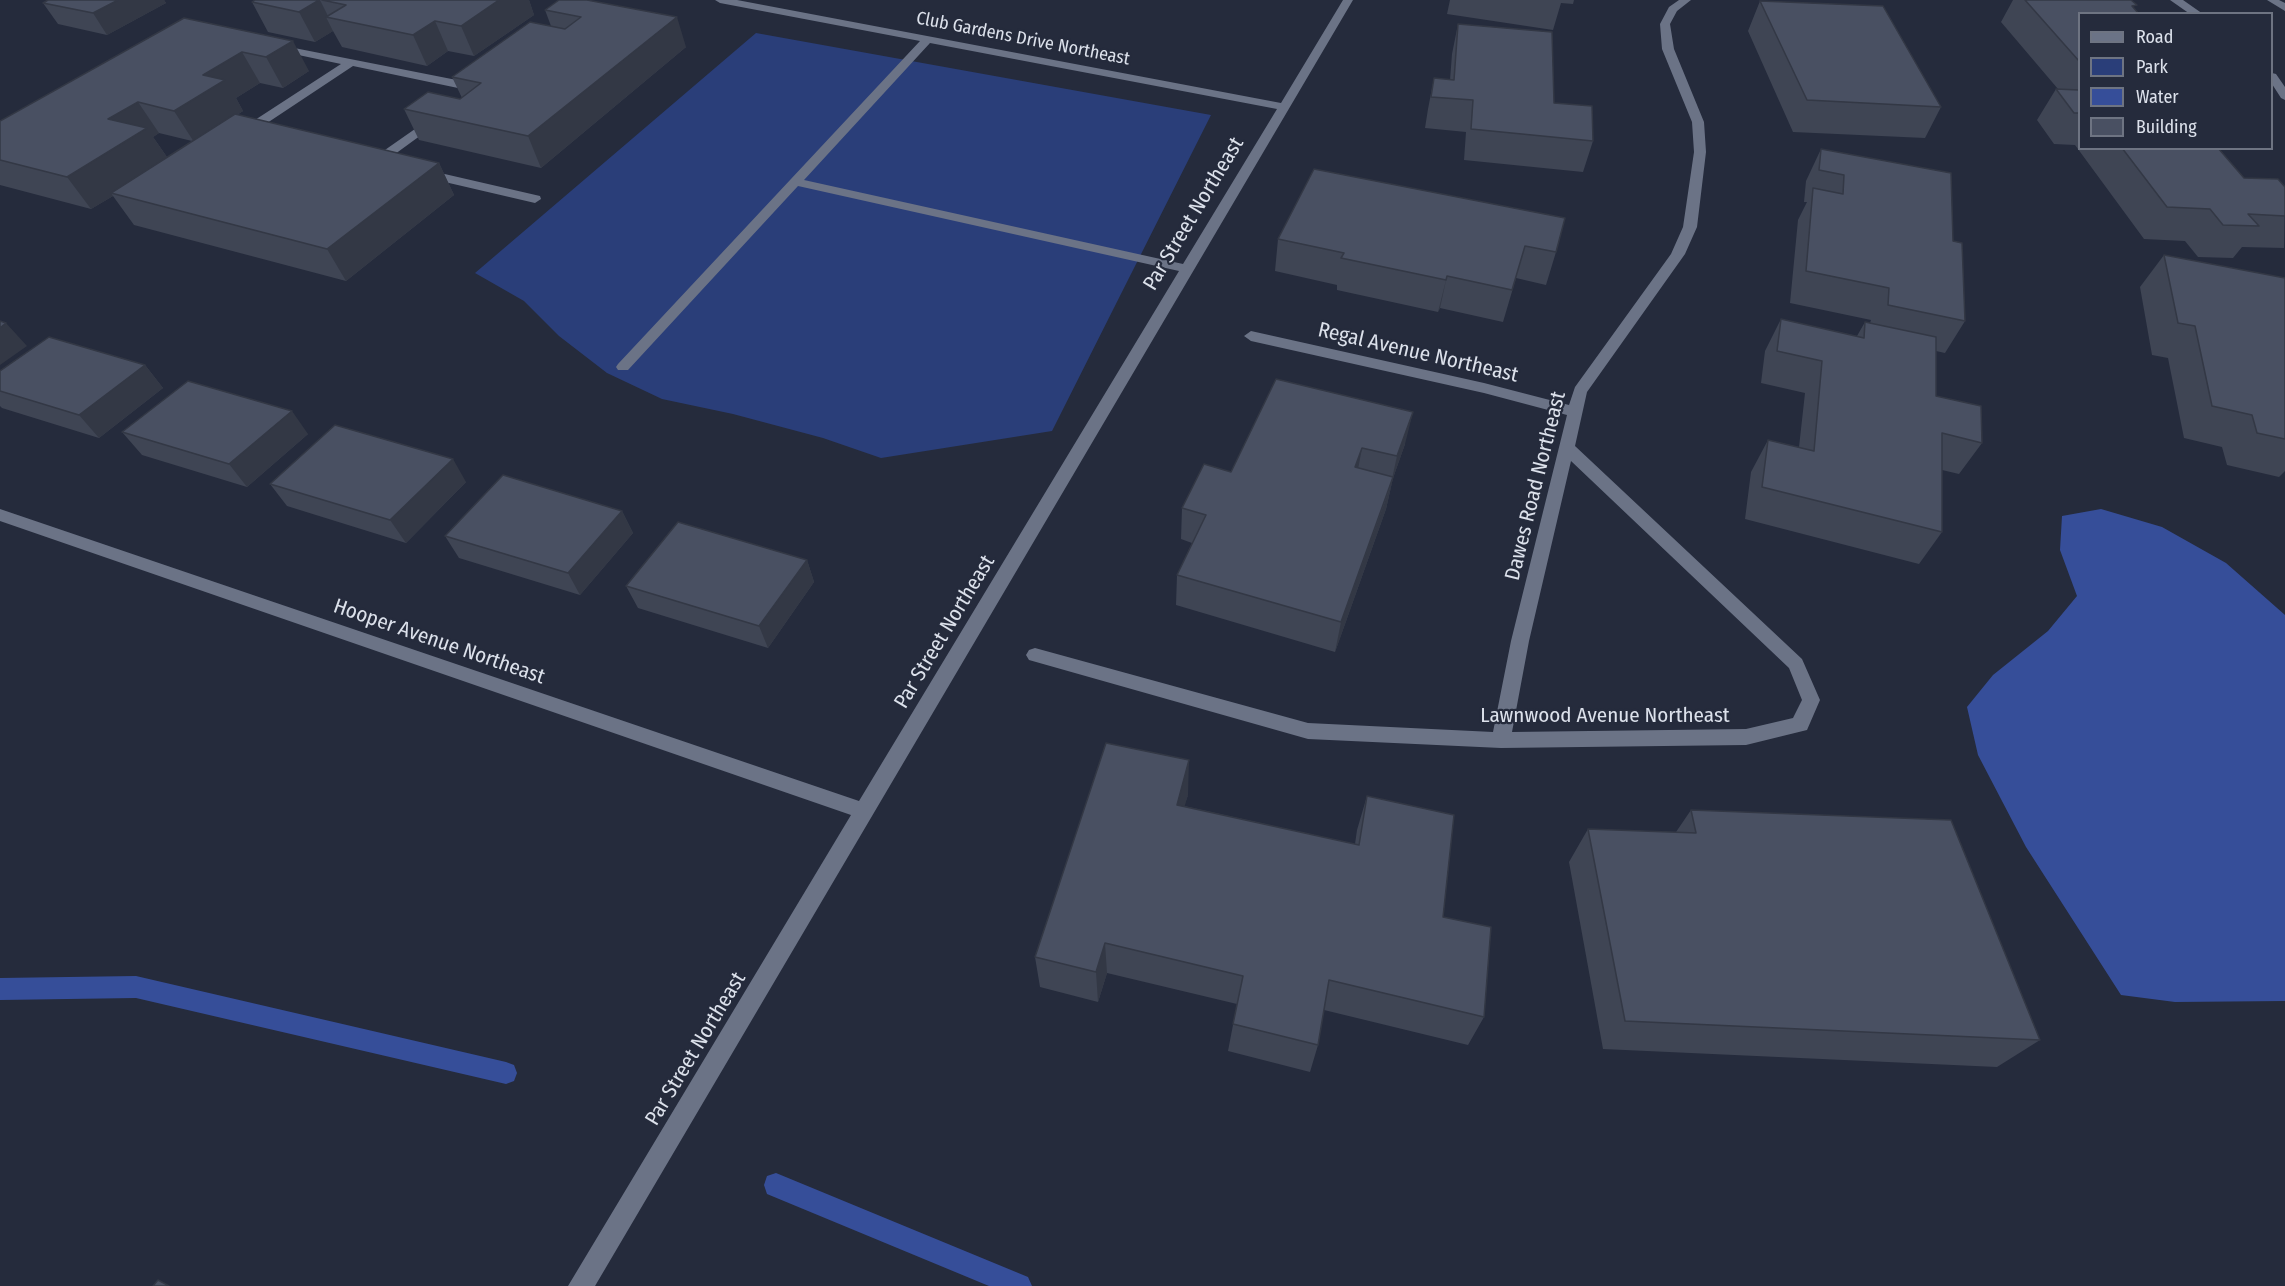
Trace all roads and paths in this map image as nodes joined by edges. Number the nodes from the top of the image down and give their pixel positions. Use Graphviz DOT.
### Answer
graph roads {
  1 [pos="720,0"];
  2 [pos="1348,0"];
  3 [pos="1686,0"];
  4 [pos="2175,0"];
  5 [pos="2195,12"];
  6 [pos="928,39"];
  7 [pos="262,45"];
  8 [pos="352,62"];
  9 [pos="2273,79"];
  10 [pos="477,88"];
  11 [pos="2285,96"];
  12 [pos="1284,107"];
  13 [pos="450,108"];
  14 [pos="246,132"];
  15 [pos="267,137"];
  16 [pos="226,144"];
  17 [pos="795,182"];
  18 [pos="535,199"];
  19 [pos="1187,269"];
  20 [pos="1251,336"];
  21 [pos="623,367"];
  22 [pos="1575,412"];
  23 [pos="1566,447"];
  24 [pos="0,515"];
  25 [pos="1035,655"];
  26 [pos="1501,740"];
  27 [pos="864,811"];
  28 [pos="581,1286"];
  1 -- 6 [label="street, Club Gardens Drive Northeast"];
  2 -- 12 [label="street, Par Street Northeast"];
  3 -- 22 [label="street, Dawes Road Northeast"];
  4 -- 5 [label="street"];
  6 -- 12 [label="street, Club Gardens Drive Northeast"];
  6 -- 17 [label="street"];
  7 -- 8 [label="street"];
  8 -- 10 [label="street"];
  8 -- 14 [label="street"];
  9 -- 11 [label="street"];
  12 -- 19 [label="street, Par Street Northeast"];
  13 -- 18 [label="street"];
  14 -- 15 [label="street"];
  14 -- 16 [label="street"];
  17 -- 19 [label="street"];
  17 -- 21 [label="street"];
  19 -- 27 [label="street, Par Street Northeast"];
  20 -- 22 [label="street, Regal Avenue Northeast"];
  22 -- 23 [label="street, Dawes Road Northeast"];
  23 -- 26 [label="street, Dawes Road Northeast"];
  23 -- 26 [label="street, Lawnwood Avenue Northeast"];
  24 -- 27 [label="street, Hooper Avenue Northeast"];
  25 -- 26 [label="street, Lawnwood Avenue Northeast"];
  27 -- 28 [label="street, Par Street Northeast"];
}
